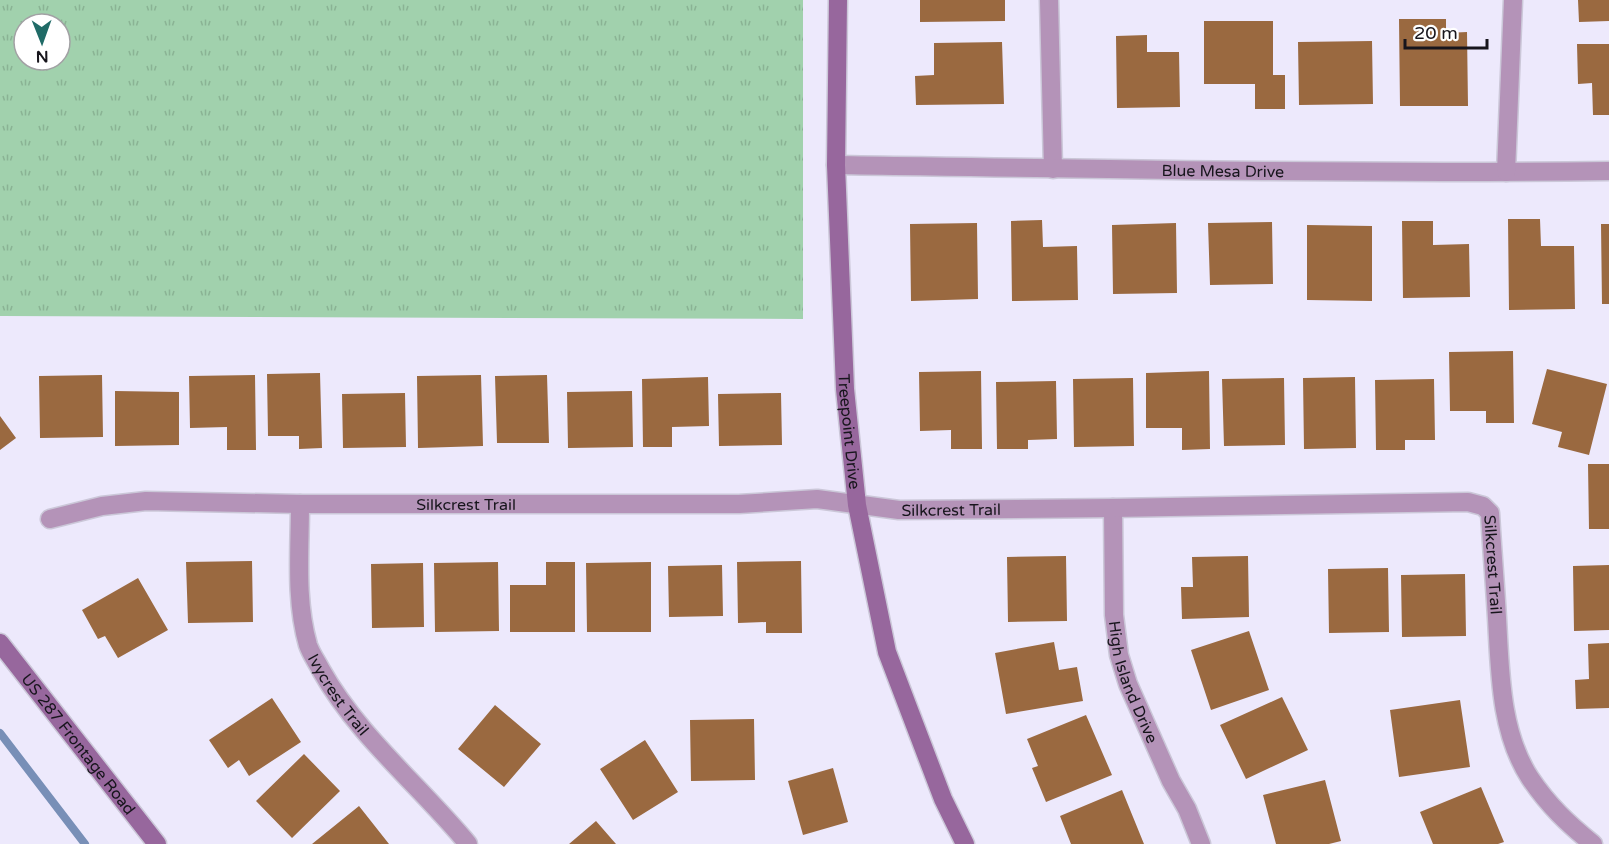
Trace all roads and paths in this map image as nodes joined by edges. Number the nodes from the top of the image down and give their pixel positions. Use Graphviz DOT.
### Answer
graph roads {
  1 [pos="838,0"];
  2 [pos="1049,0"];
  3 [pos="1513,0"];
  4 [pos="836,165"];
  5 [pos="1053,169"];
  6 [pos="1609,171"];
  7 [pos="1506,172"];
  8 [pos="300,504"];
  9 [pos="856,505"];
  10 [pos="1113,508"];
  11 [pos="50,519"];
  12 [pos="0,643"];
  13 [pos="158,844"];
  14 [pos="468,844"];
  15 [pos="965,844"];
  16 [pos="1201,844"];
  17 [pos="1593,844"];
  1 -- 4 [label="street, Treepoint Drive"];
  2 -- 5 [label="street"];
  3 -- 7 [label="street"];
  4 -- 5 [label="street, Blue Mesa Drive"];
  4 -- 9 [label="street, Treepoint Drive"];
  5 -- 7 [label="street, Blue Mesa Drive"];
  6 -- 7 [label="street, Blue Mesa Drive"];
  8 -- 9 [label="street, Silkcrest Trail"];
  8 -- 11 [label="street, Silkcrest Trail"];
  8 -- 14 [label="street, Ivycrest Trail"];
  9 -- 10 [label="street, Silkcrest Trail"];
  9 -- 15 [label="street, Treepoint Drive"];
  10 -- 16 [label="street, High Island Drive"];
  10 -- 17 [label="street, Silkcrest Trail"];
  12 -- 13 [label="street, US 287 Frontage Road"];
}
